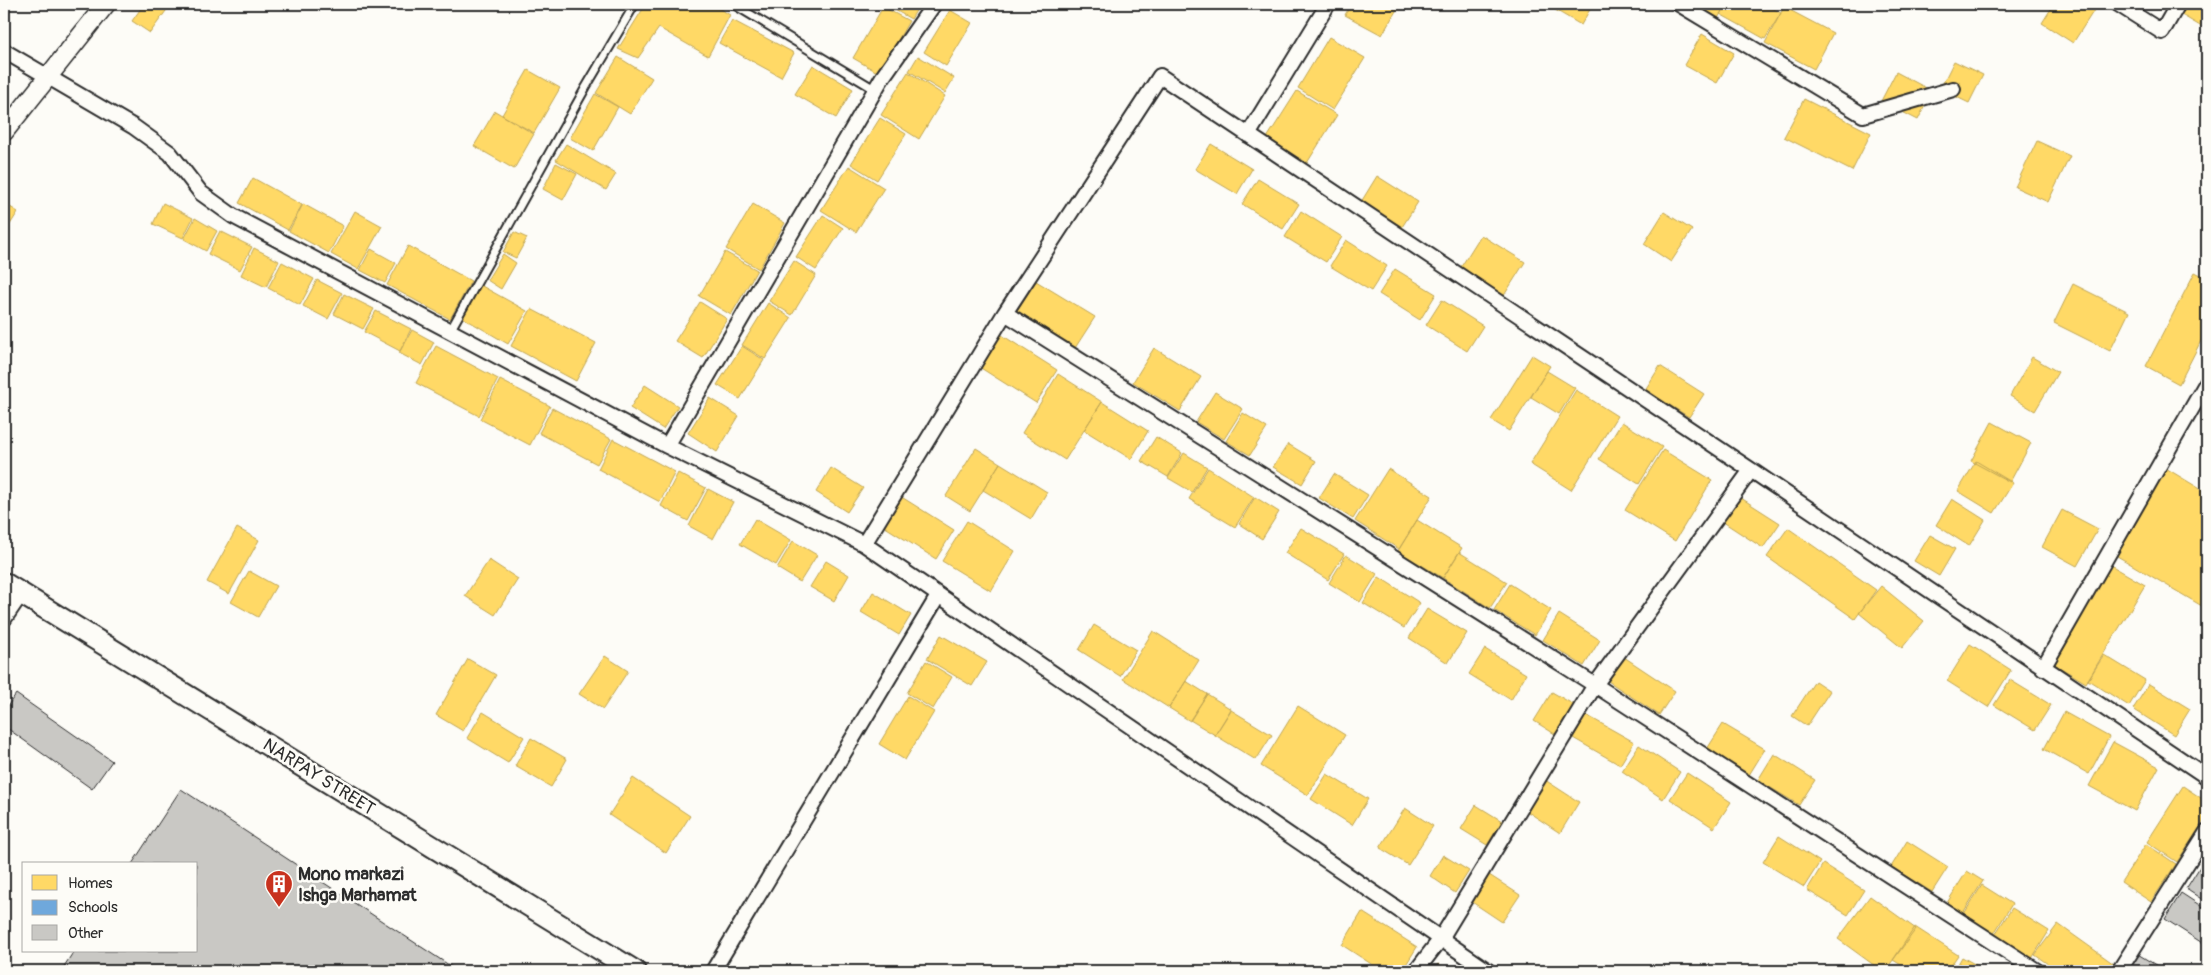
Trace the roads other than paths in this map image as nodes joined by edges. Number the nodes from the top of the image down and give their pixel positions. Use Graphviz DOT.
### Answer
graph roads {
  1 [pos="106,4"];
  2 [pos="635,4"];
  3 [pos="733,4"];
  4 [pos="934,4"];
  5 [pos="1328,4"];
  6 [pos="1679,4"];
  7 [pos="2118,4"];
  8 [pos="2178,4"];
  9 [pos="4,50"];
  10 [pos="49,76"];
  11 [pos="1953,89"];
  12 [pos="876,90"];
  13 [pos="4,132"];
  14 [pos="1248,135"];
  15 [pos="1005,313"];
  16 [pos="450,331"];
  17 [pos="2207,382"];
  18 [pos="667,446"];
  19 [pos="1751,470"];
  20 [pos="864,544"];
  21 [pos="4,583"];
  22 [pos="21,594"];
  23 [pos="938,596"];
  24 [pos="4,619"];
  25 [pos="2043,668"];
  26 [pos="1596,685"];
  27 [pos="2207,777"];
  28 [pos="2207,832"];
  29 [pos="1440,940"];
  30 [pos="634,971"];
  31 [pos="713,971"];
  32 [pos="1416,971"];
  33 [pos="1488,971"];
  34 [pos="2037,971"];
  35 [pos="2119,971"];
  1 -- 10 [label="street"];
  2 -- 16 [label="lane"];
  3 -- 12 [label="lane"];
  4 -- 12 [label="street"];
  5 -- 14 [label="street"];
  6 -- 11 [label="street"];
  7 -- 8 [label="street"];
  9 -- 10 [label="street"];
  10 -- 13 [label="street"];
  10 -- 16 [label="street"];
  12 -- 18 [label="street"];
  14 -- 15 [label="street"];
  14 -- 19 [label="street"];
  15 -- 20 [label="street"];
  15 -- 26 [label="street"];
  16 -- 18 [label="street"];
  17 -- 25 [label="street"];
  18 -- 20 [label="street"];
  19 -- 25 [label="street"];
  19 -- 26 [label="street"];
  20 -- 23 [label="street"];
  21 -- 22 [label="main road, NARPAY STREET"];
  22 -- 24 [label="street"];
  22 -- 30 [label="main road, NARPAY STREET"];
  23 -- 29 [label="street"];
  23 -- 31 [label="street"];
  25 -- 27 [label="street"];
  26 -- 29 [label="street"];
  26 -- 34 [label="street"];
  28 -- 35 [label="street"];
  29 -- 32 [label="street"];
  29 -- 33 [label="street"];
}
